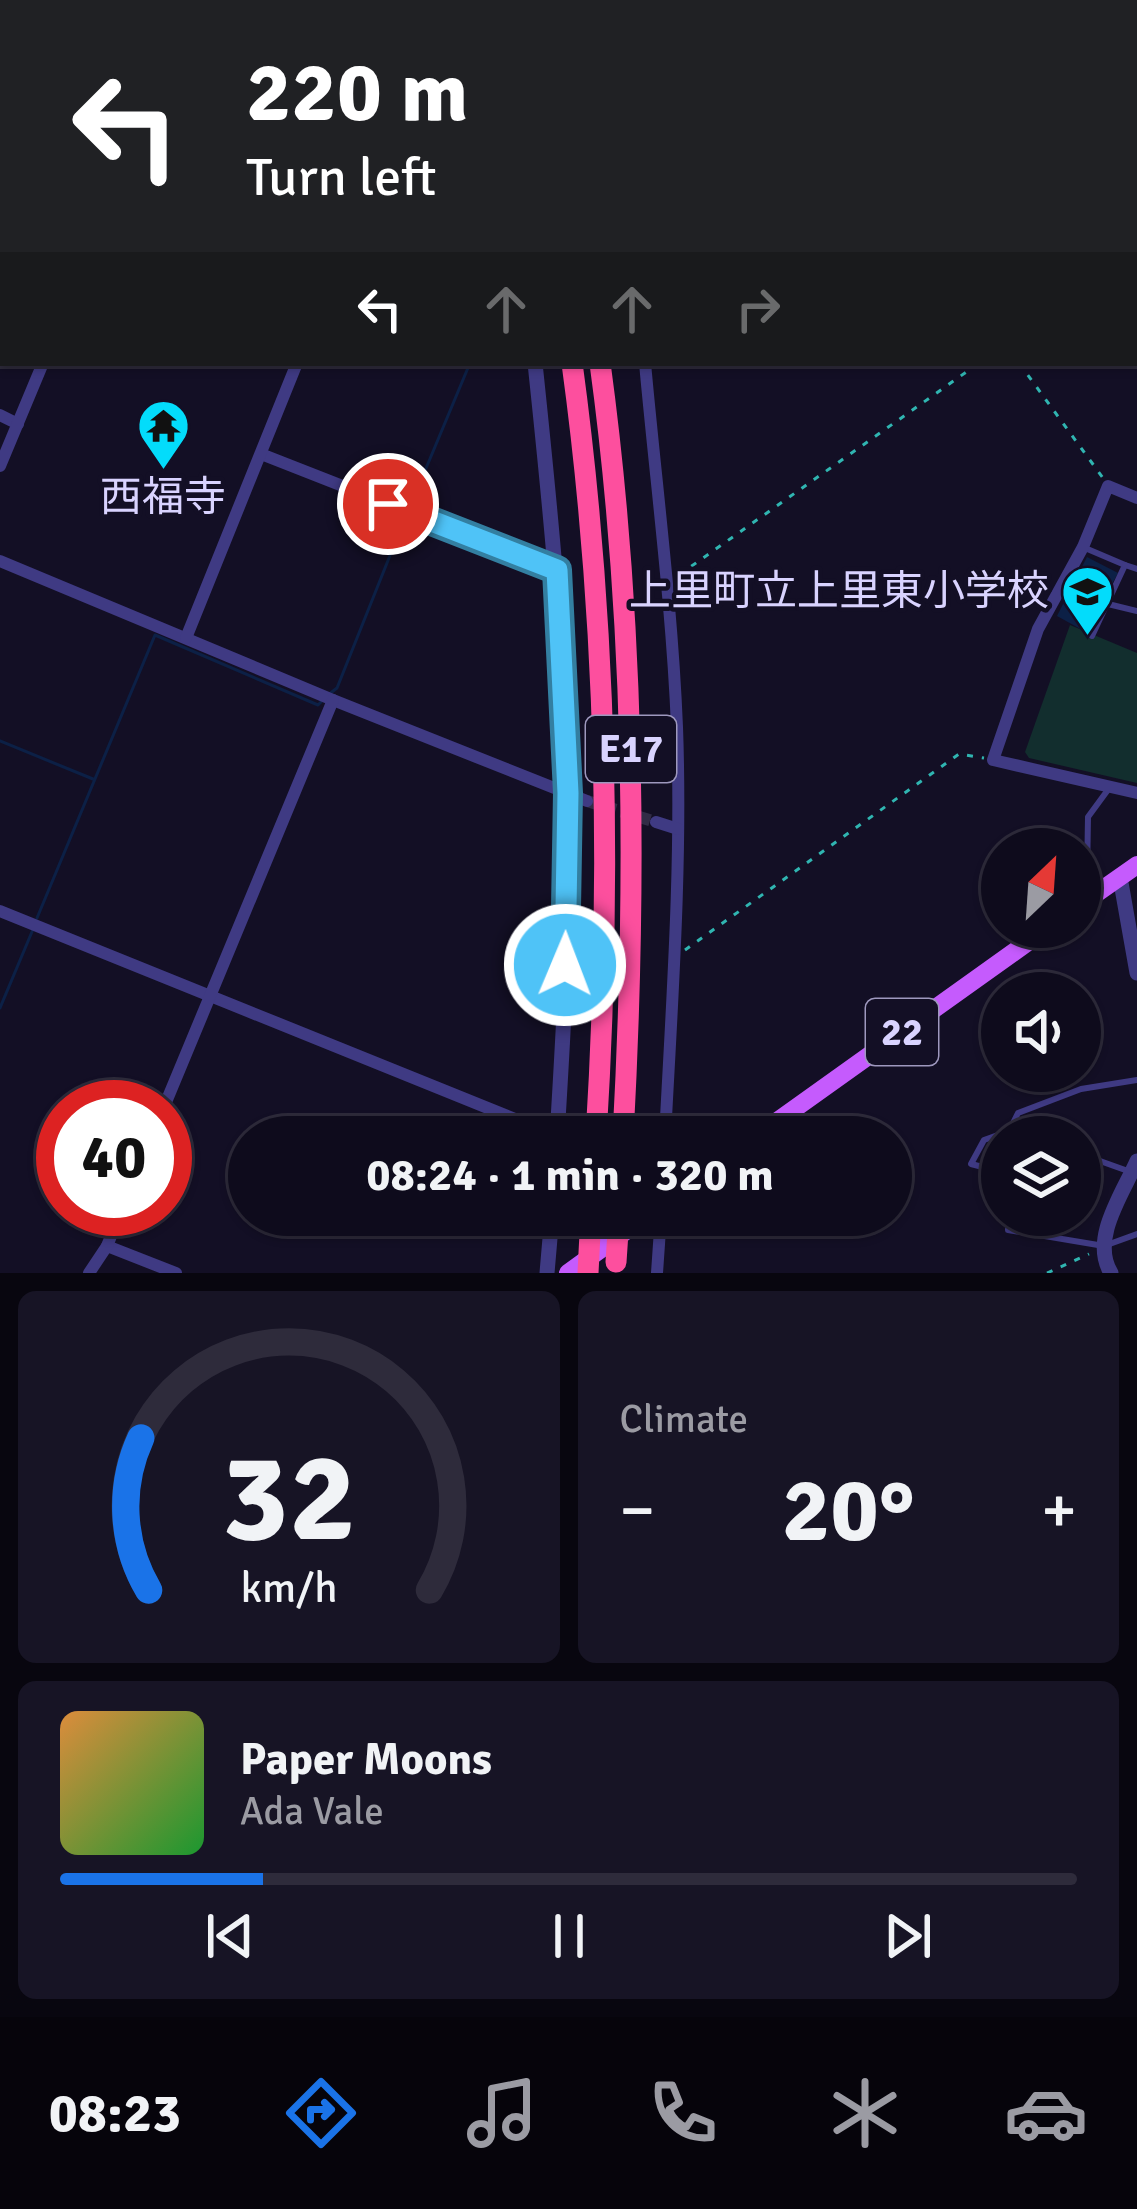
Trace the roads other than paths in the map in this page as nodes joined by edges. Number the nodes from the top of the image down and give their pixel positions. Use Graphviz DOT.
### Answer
graph roads {
  1 [pos="42,366"];
  2 [pos="296,366"];
  3 [pos="535,366"];
  4 [pos="572,366"];
  5 [pos="600,366"];
  6 [pos="646,366"];
  7 [pos="0,415"];
  8 [pos="18,424"];
  9 [pos="262,454"];
  10 [pos="0,466"];
  11 [pos="1137,498"];
  12 [pos="1083,547"];
  13 [pos="0,561"];
  14 [pos="1124,565"];
  15 [pos="1137,569"];
  16 [pos="557,570"];
  17 [pos="1108,604"];
  18 [pos="1137,611"];
  19 [pos="1092,637"];
  20 [pos="186,638"];
  21 [pos="333,700"];
  22 [pos="1110,787"];
  23 [pos="568,793"];
  24 [pos="1137,793"];
  25 [pos="587,800"];
  26 [pos="656,822"];
  27 [pos="1086,828"];
  28 [pos="678,829"];
  29 [pos="1129,871"];
  30 [pos="1101,890"];
  31 [pos="0,911"];
  32 [pos="1020,948"];
  33 [pos="1137,973"];
  34 [pos="209,996"];
  35 [pos="175,1080"];
  36 [pos="1137,1080"];
  37 [pos="505,1116"];
  38 [pos="558,1116"];
  39 [pos="597,1116"];
  40 [pos="624,1116"];
  41 [pos="666,1116"];
  42 [pos="784,1116"];
  43 [pos="1017,1116"];
  44 [pos="981,1146"];
  45 [pos="1101,1159"];
  46 [pos="1134,1166"];
  47 [pos="981,1167"];
  48 [pos="1137,1234"];
  49 [pos="111,1236"];
  50 [pos="551,1236"];
  51 [pos="590,1236"];
  52 [pos="617,1236"];
  53 [pos="620,1236"];
  54 [pos="660,1236"];
  55 [pos="1038,1236"];
  56 [pos="107,1246"];
  57 [pos="1103,1249"];
  58 [pos="615,1267"];
  59 [pos="89,1273"];
  60 [pos="176,1273"];
  61 [pos="548,1273"];
  62 [pos="568,1273"];
  63 [pos="587,1273"];
  64 [pos="657,1273"];
  65 [pos="1111,1273"];
  1 -- 8 [label="street"];
  2 -- 9 [label="street"];
  3 -- 16 [label="street"];
  4 -- 39 [label="highway, E17"];
  5 -- 40 [label="highway, E17"];
  6 -- 28 [label="street"];
  7 -- 8 [label="street"];
  8 -- 10 [label="street"];
  9 -- 16 [label="street"];
  9 -- 20 [label="street"];
  11 -- 12 [label="street"];
  12 -- 14 [label="lane"];
  12 -- 22 [label="street"];
  13 -- 20 [label="street"];
  14 -- 15 [label="lane"];
  14 -- 17 [label="lane"];
  16 -- 23 [label="street"];
  17 -- 18 [label="lane"];
  17 -- 19 [label="lane"];
  20 -- 21 [label="street"];
  21 -- 23 [label="street"];
  21 -- 34 [label="street"];
  22 -- 24 [label="street"];
  22 -- 27 [label="lane"];
  23 -- 25 [label="street"];
  23 -- 38 [label="street"];
  26 -- 28 [label="street"];
  28 -- 41 [label="street"];
  29 -- 30 [label="main road"];
  29 -- 33 [label="street"];
  31 -- 34 [label="street"];
  32 -- 42 [label="main road, 22"];
  34 -- 35 [label="street"];
  34 -- 37 [label="street"];
  36 -- 43 [label="lane"];
  44 -- 47 [label="lane"];
  45 -- 46 [label="lane"];
  46 -- 57 [label="street"];
  48 -- 57 [label="lane"];
  49 -- 56 [label="street"];
  50 -- 61 [label="street"];
  51 -- 63 [label="highway, bridge"];
  52 -- 58 [label="highway, bridge"];
  53 -- 62 [label="main road"];
  54 -- 64 [label="street"];
  55 -- 57 [label="lane"];
  56 -- 59 [label="street"];
  56 -- 60 [label="street"];
  57 -- 65 [label="street"];
}
